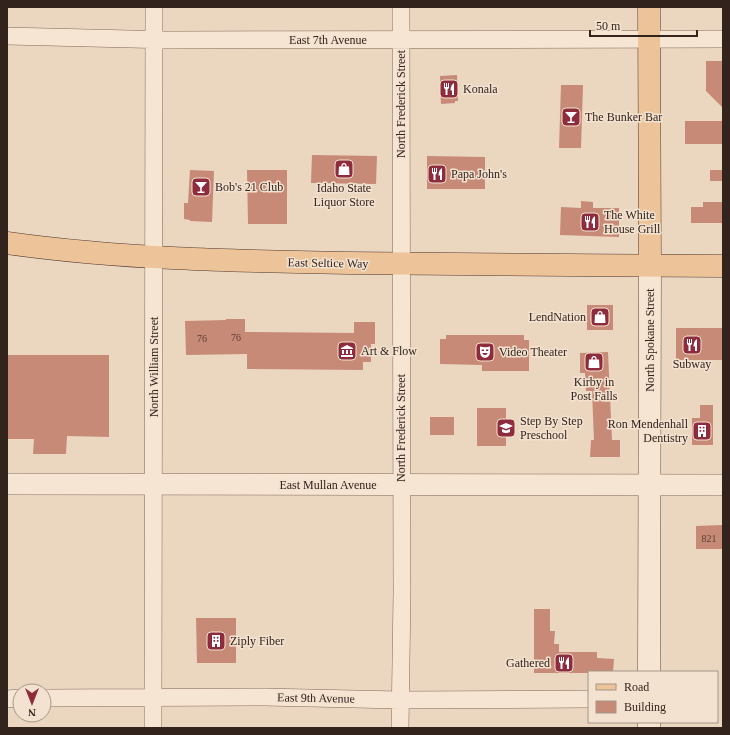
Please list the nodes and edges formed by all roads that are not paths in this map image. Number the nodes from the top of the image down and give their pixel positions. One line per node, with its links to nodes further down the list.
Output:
1 (154, 7): 5 (street, North William Street)
2 (401, 7): 8 (street, North Frederick Street)
3 (649, 7): 6 (main road, North Spokane Street)
4 (7, 36): 5 (street, East 7th Avenue)
5 (154, 39): 8 (street, East 7th Avenue); 10 (street, North William Street)
6 (648, 39): 7 (street, East 7th Avenue); 8 (street, East 7th Avenue); 12 (main road, North Spokane Street)
7 (723, 39)
8 (401, 40): 11 (street, North Frederick Street)
9 (7, 243): 10 (main road, East Seltice Way)
10 (154, 258): 11 (main road, East Seltice Way); 17 (street, North William Street)
11 (402, 264): 12 (main road, East Seltice Way); 18 (street, North Frederick Street)
12 (650, 266): 13 (main road, East Seltice Way); 15 (main road, North Spokane Street)
13 (723, 266)
14 (7, 484): 17 (street, East Mullan Avenue)
15 (649, 484): 16 (street, East Mullan Avenue); 18 (street, East Mullan Avenue); 19 (main road, North Spokane Street)
16 (723, 484)
17 (154, 485): 18 (street, East Mullan Avenue); 20 (street, North William Street)
18 (401, 485): 23 (street, North Frederick Street)
19 (649, 671)
20 (154, 697): 21 (street, East 9th Avenue); 23 (street, East 9th Avenue); 24 (street, North William Street)
21 (52, 698)
22 (588, 699): 23 (street, East 9th Avenue)
23 (400, 700): 25 (street, North Frederick Street)
24 (153, 728)
25 (400, 728)

